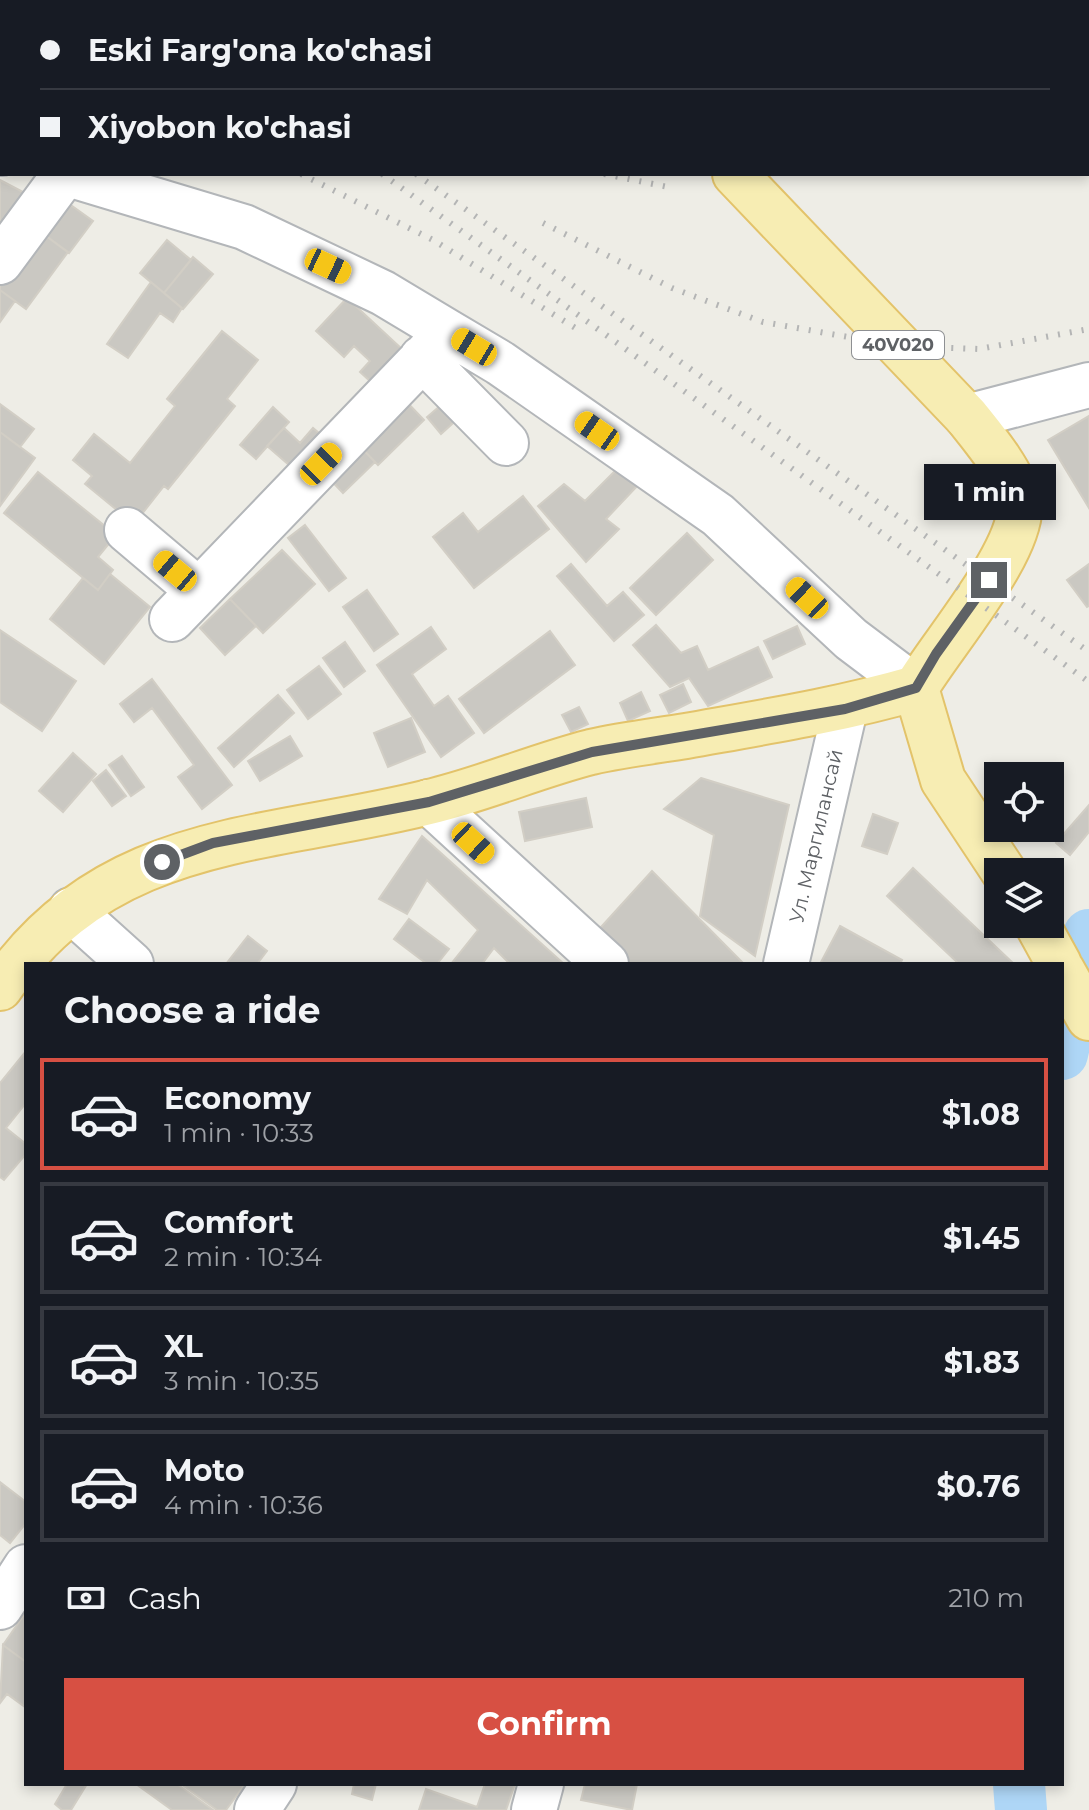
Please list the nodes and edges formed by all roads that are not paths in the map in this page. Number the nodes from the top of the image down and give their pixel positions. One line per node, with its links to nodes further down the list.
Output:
1 (64, 176): 4 (street)
2 (73, 176): 5 (street)
3 (737, 176): 7 (main road, 40V020)
4 (0, 262)
5 (435, 345): 8 (street); 9 (street); 10 (street)
6 (1089, 385): 7 (street)
7 (967, 417): 10 (main road, 40V020)
8 (506, 443)
9 (127, 530)
10 (916, 688): 11 (main road); 13 (main road)
11 (845, 709): 12 (main road); 17 (street, Ул. Маргилансай)
12 (429, 802): 14 (main road); 16 (street)
13 (995, 858)
14 (71, 910): 15 (street); 19 (main road)
15 (129, 962)
16 (604, 962)
17 (786, 962)
18 (1064, 979): 20 (main road)
19 (0, 988)
20 (1089, 1018)
21 (24, 1570): 22 (street)
22 (0, 1607)
23 (273, 1786): 25 (street)
24 (540, 1786): 26 (street)
25 (257, 1810)
26 (534, 1810)

